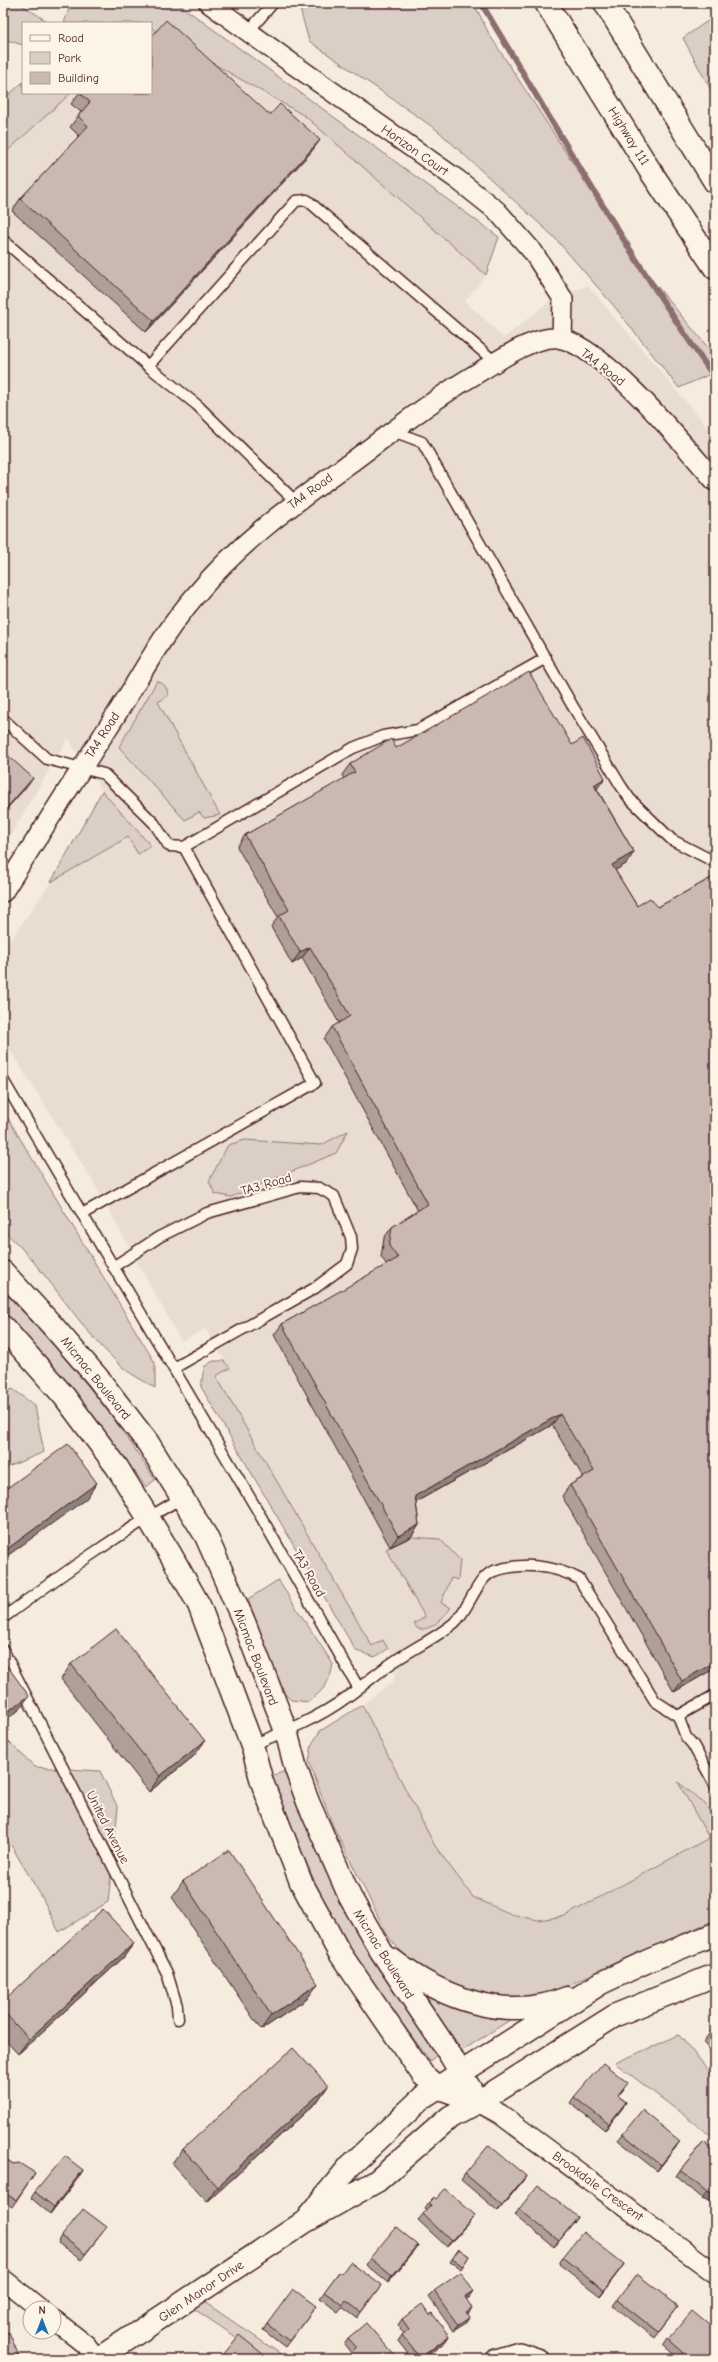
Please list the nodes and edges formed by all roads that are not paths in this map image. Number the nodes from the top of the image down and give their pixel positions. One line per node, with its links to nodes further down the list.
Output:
1 (209, 3): 5 (street, Horizon Court)
2 (273, 3): 5 (lane)
3 (546, 3): 8 (main road, Highway 111)
4 (605, 3): 6 (main road)
5 (248, 32): 9 (street, Horizon Court)
6 (715, 182)
7 (3, 240): 11 (lane)
8 (715, 268)
9 (562, 339): 10 (street, TA4 Road); 13 (street, TA4 Road)
10 (495, 362): 11 (lane); 12 (street, TA4 Road)
11 (148, 366): 14 (lane)
12 (393, 431): 14 (street, TA4 Road); 15 (lane)
13 (715, 481)
14 (295, 501): 17 (street, TA4 Road)
15 (546, 658): 18 (lane); 19 (lane)
16 (3, 719): 17 (lane)
17 (82, 767): 18 (lane); 20 (street, TA4 Road)
18 (184, 846): 22 (lane)
19 (715, 862)
20 (3, 892)
21 (3, 1080): 22 (lane, TA3 Road)
22 (82, 1214): 23 (lane, TA3 Road)
23 (113, 1267): 26 (lane, TA3 Road); 26 (lane, TA3 Road)
24 (3, 1272): 27 (main road, Micmac Boulevard)
25 (3, 1327): 28 (main road)
26 (174, 1368): 31 (lane, TA3 Road)
27 (182, 1498): 28 (lane); 34 (main road, Micmac Boulevard)
28 (149, 1516): 29 (lane); 35 (main road)
29 (3, 1618)
30 (3, 1650): 41 (lane, United Avenue)
31 (358, 1687): 33 (lane); 34 (lane)
32 (715, 1695): 33 (lane)
33 (678, 1716): 36 (lane)
34 (286, 1731): 35 (lane); 38 (main road, Micmac Boulevard)
35 (252, 1745): 43 (main road)
36 (715, 1785)
37 (715, 1934): 40 (main road)
38 (381, 1951): 40 (main road); 42 (main road, Micmac Boulevard)
39 (715, 1975): 44 (main road)
40 (601, 1983): 42 (main road)
41 (178, 2020)
42 (460, 2073): 43 (main road); 44 (main road, Micmac Boulevard)
43 (437, 2087): 44 (main road); 45 (main road, Glen Manor Drive)
44 (478, 2102): 45 (main road, Glen Manor Drive); 46 (street, Brookdale Crescent)
45 (303, 2223): 50 (main road, Glen Manor Drive)
46 (715, 2273)
47 (3, 2279): 48 (street)
48 (29, 2300)
49 (62, 2326): 50 (street)
50 (98, 2359)
51 (496, 2359): 52 (street)
52 (540, 2359)

